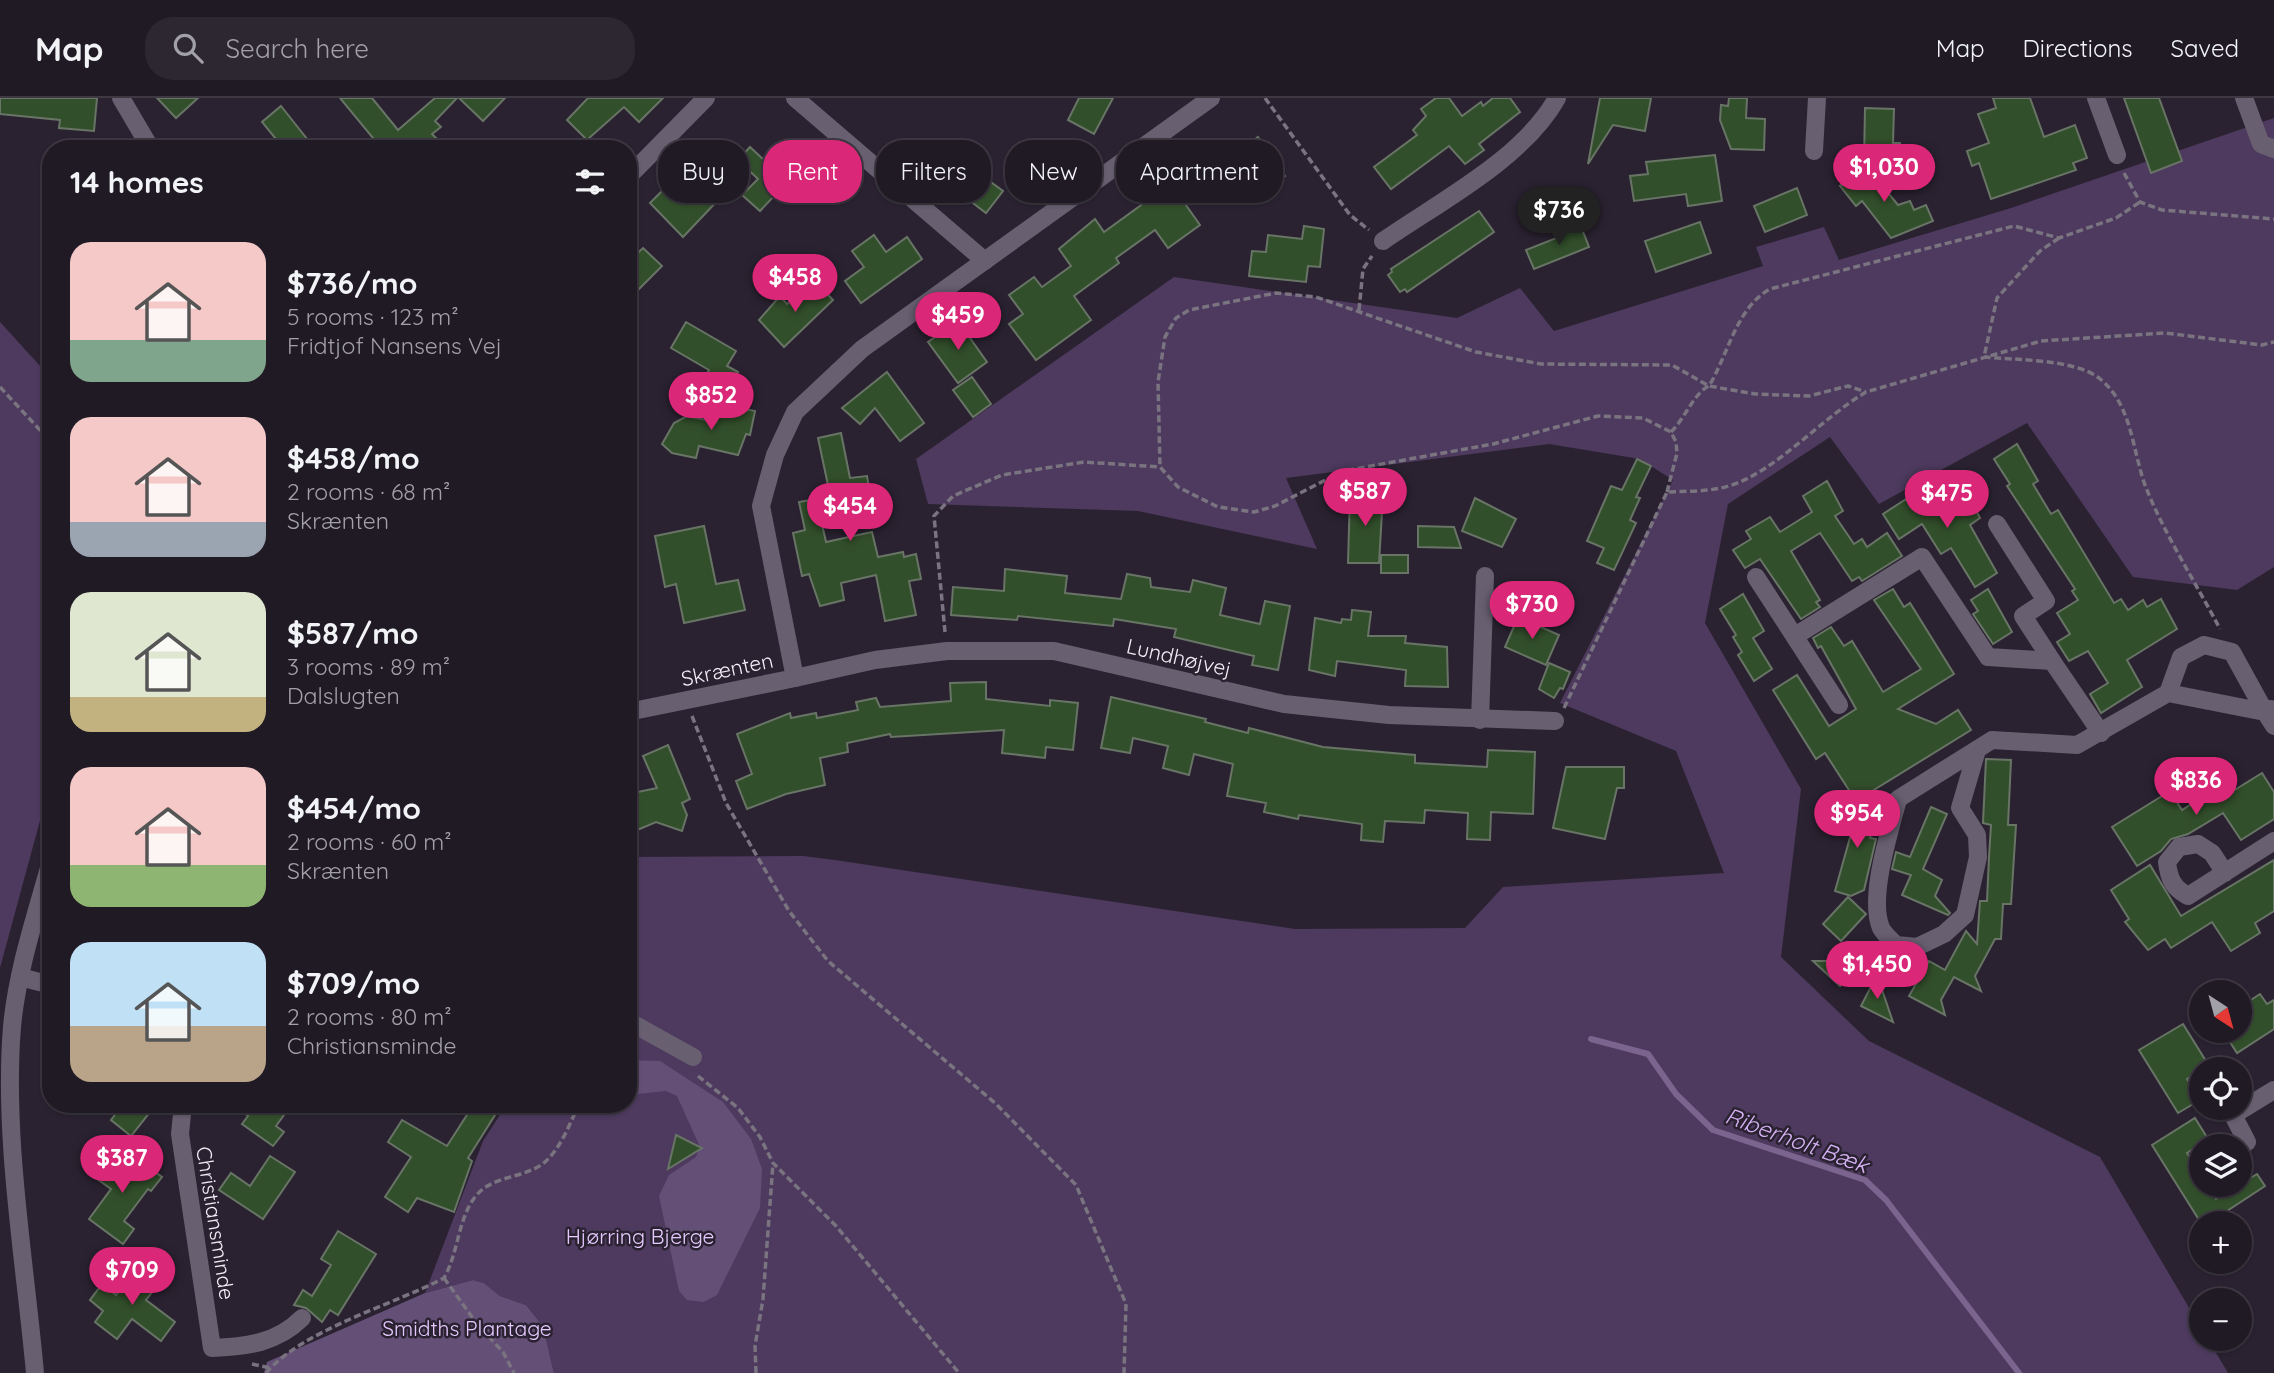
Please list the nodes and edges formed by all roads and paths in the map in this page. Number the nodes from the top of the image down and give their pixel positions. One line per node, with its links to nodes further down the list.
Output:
1 (121, 98): 10 (street)
2 (706, 98): 14 (street)
3 (796, 98): 19 (street)
4 (1211, 98): 19 (street, Skrænten)
5 (1265, 98): 18 (path)
6 (1557, 98): 18 (street)
7 (1817, 98): 12 (street)
8 (2095, 98): 13 (street)
9 (2247, 106): 11 (street)
10 (146, 140)
11 (2274, 149)
12 (1814, 152)
13 (2117, 155): 15 (path)
14 (637, 168)
15 (2140, 202): 16 (path); 17 (path)
16 (2274, 219)
17 (2059, 238): 22 (path); 23 (path)
18 (1383, 241): 20 (path)
19 (985, 261): 37 (street, Skrænten)
20 (1359, 310): 23 (path); 28 (path)
21 (2274, 342): 22 (path)
22 (1984, 357): 25 (path); 35 (path)
23 (1709, 386): 25 (path); 27 (path)
24 (0, 387): 26 (path)
25 (1866, 392): 29 (path)
26 (42, 432)
27 (1671, 432): 28 (path); 29 (path)
28 (1160, 467): 34 (path)
29 (1667, 492): 44 (path)
30 (1997, 524): 36 (street)
31 (1485, 576): 43 (street)
32 (1756, 577): 33 (street)
33 (1795, 636): 36 (street); 40 (street)
34 (947, 651): 37 (street, Lundhøjvej); 43 (street, Lundhøjvej)
35 (2232, 652): 38 (street); 42 (street)
36 (2052, 661): 45 (street)
37 (795, 678): 39 (street, Skrænten)
38 (2168, 693): 42 (street); 45 (street)
39 (689, 700): 41 (street, Skrænten); 66 (path)
40 (1839, 705)
41 (637, 710)
42 (2271, 715)
43 (1479, 720): 44 (street, Lundhøjvej)
44 (1555, 721)
45 (2101, 733): 46 (street)
46 (1977, 750): 46 (street)
47 (2274, 841): 48 (street)
48 (2225, 873)
49 (42, 895): 50 (street)
50 (20, 977): 51 (street); 61 (street)
51 (42, 983)
52 (637, 1026): 53 (street)
53 (693, 1057): 58 (path)
54 (2274, 1090): 57 (street)
55 (182, 1113): 60 (street, Christiansminde)
56 (574, 1113): 59 (path)
57 (2242, 1134)
58 (772, 1163): 64 (path); 65 (path)
59 (444, 1278): 62 (path); 63 (path)
60 (302, 1318)
61 (35, 1373)
62 (266, 1373)
63 (514, 1373)
64 (756, 1373)
65 (959, 1373)
66 (1124, 1373)

